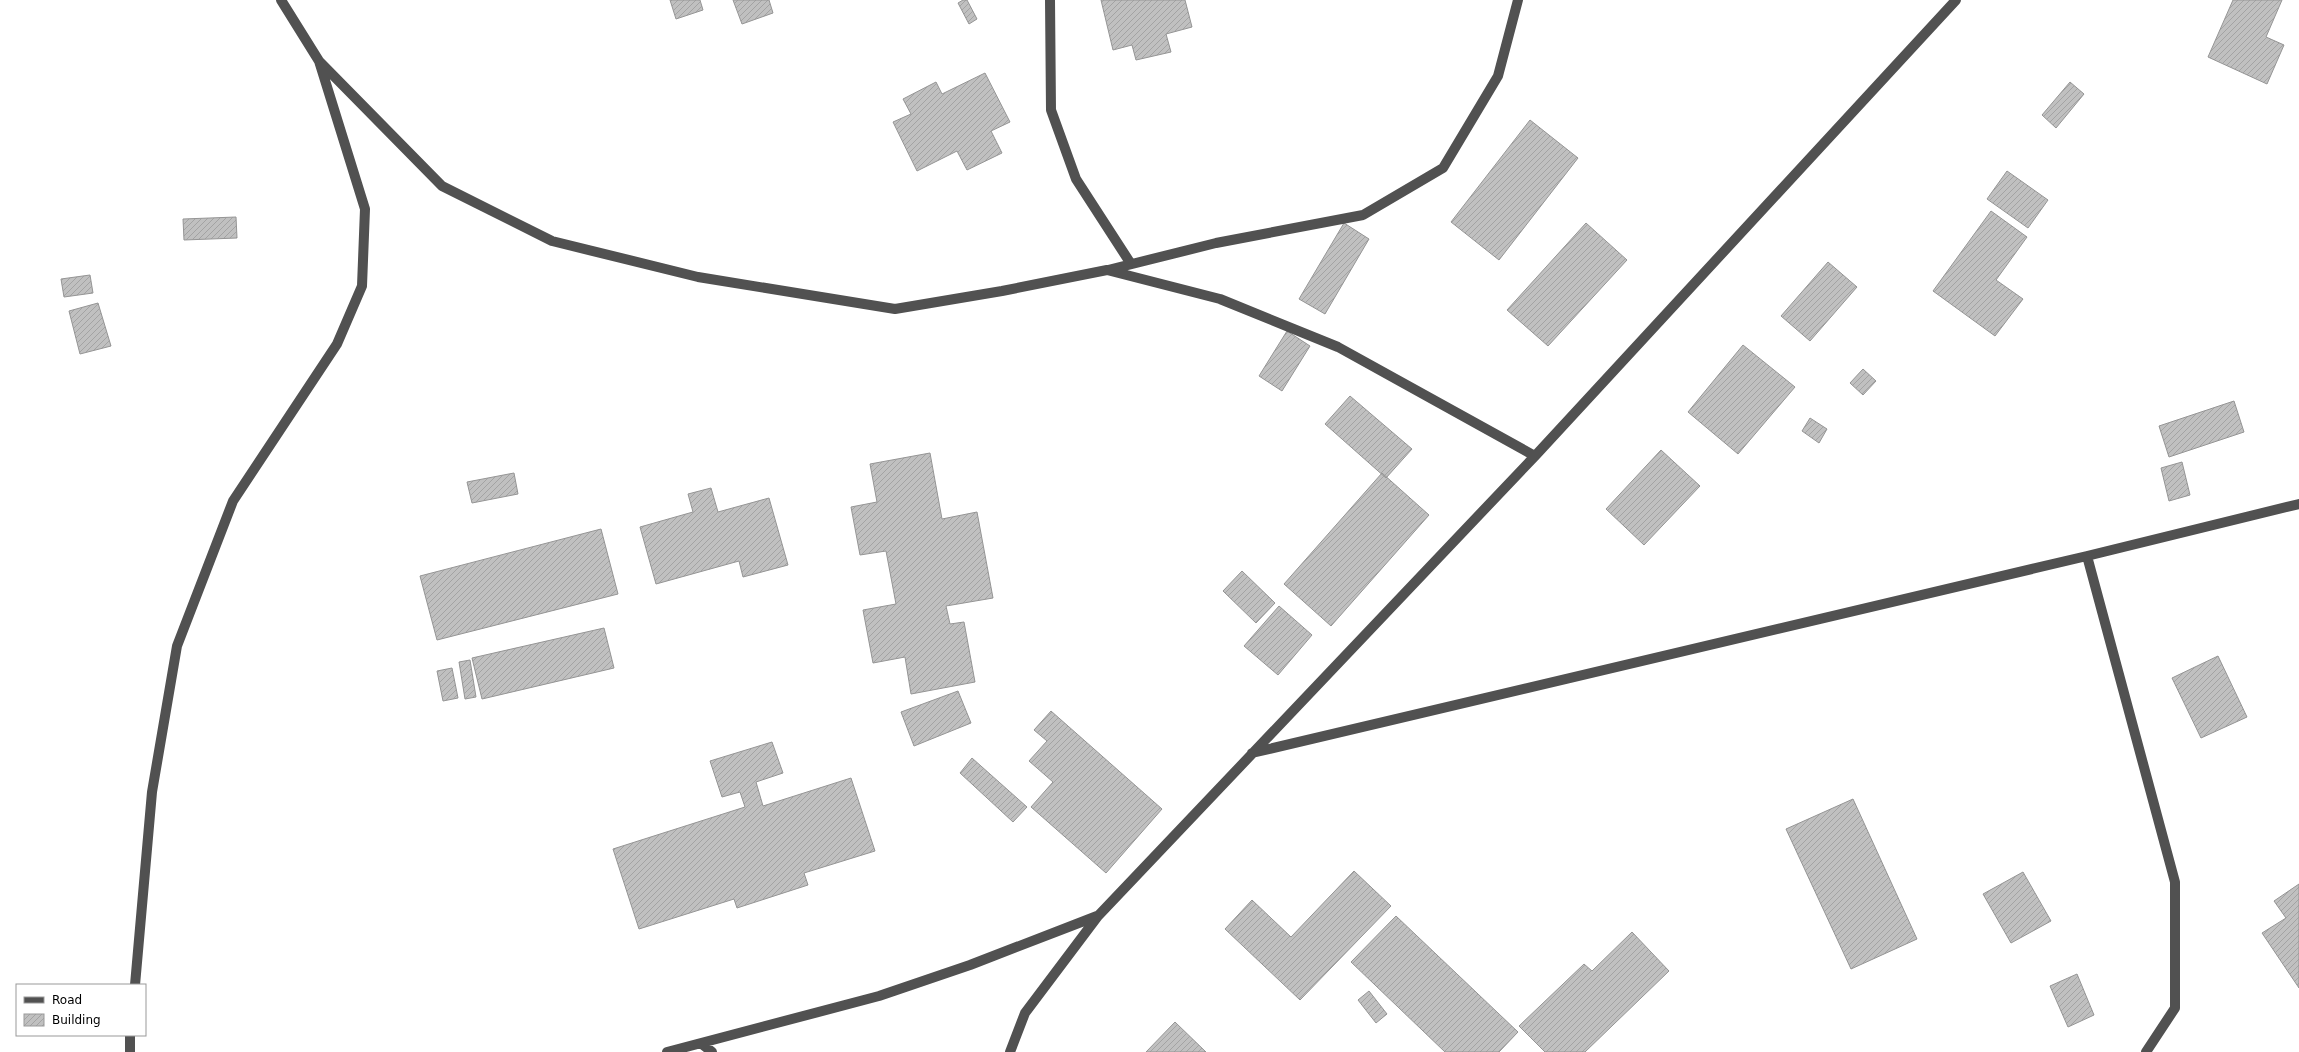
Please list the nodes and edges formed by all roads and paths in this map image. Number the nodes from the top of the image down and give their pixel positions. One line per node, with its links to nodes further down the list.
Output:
1 (281, 0): 5 (street)
2 (1050, 0): 6 (street)
3 (1518, 0): 6 (street)
4 (1956, 0): 8 (street)
5 (319, 61): 7 (street); 13 (street)
6 (1131, 264): 7 (street)
7 (1107, 270): 8 (street)
8 (1535, 456): 11 (street)
9 (2299, 504): 10 (street)
10 (2087, 556): 11 (street); 20 (street)
11 (1252, 753): 12 (street)
12 (1098, 916): 15 (street); 19 (street)
13 (135, 984)
14 (130, 1036): 16 (street)
15 (702, 1044): 17 (street); 18 (street)
16 (130, 1052)
17 (671, 1052)
18 (712, 1052)
19 (1010, 1052)
20 (2146, 1052)

